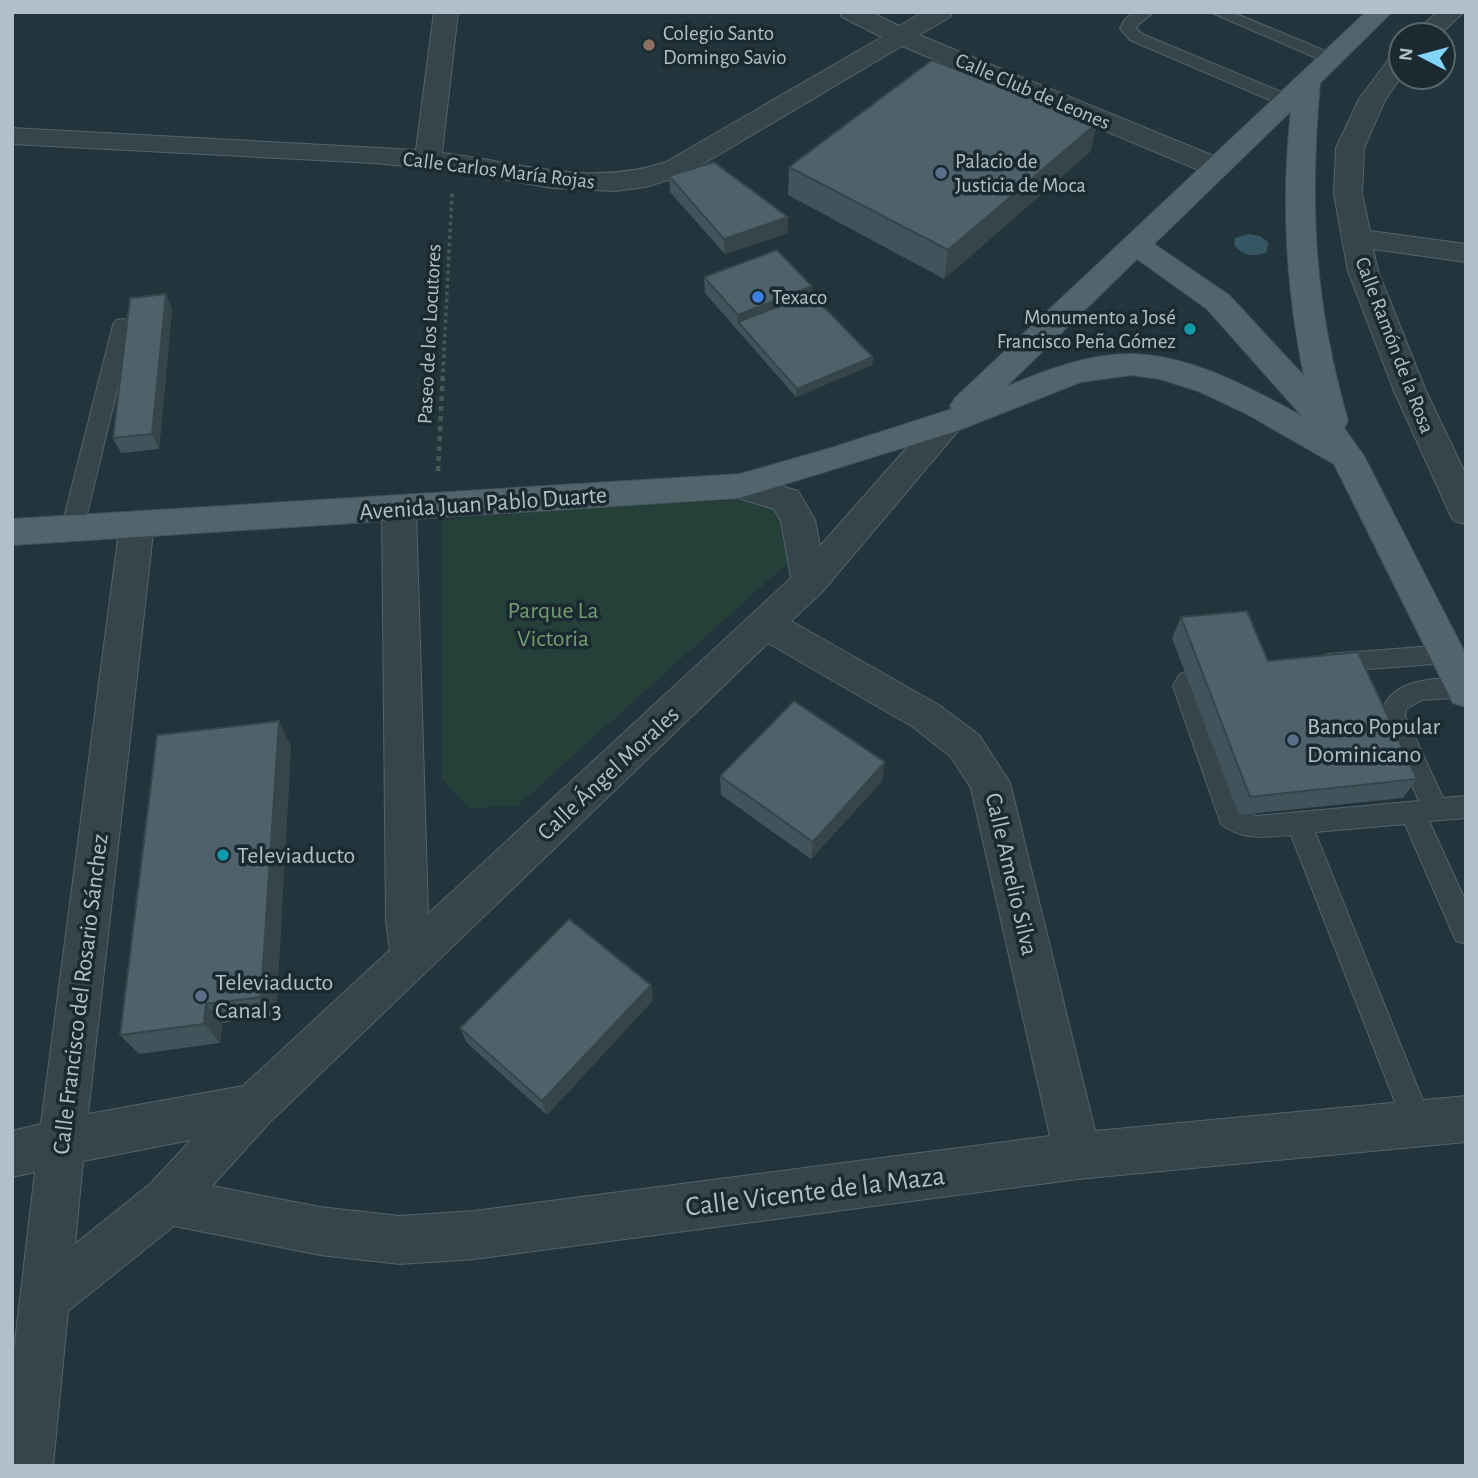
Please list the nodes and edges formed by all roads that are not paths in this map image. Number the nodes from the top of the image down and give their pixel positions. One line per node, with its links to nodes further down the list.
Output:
1 (446, 12): 12 (street)
2 (851, 12): 7 (street, Calle Club de Leones)
3 (941, 12): 7 (street, Calle Carlos María Rojas)
4 (1146, 12): 10 (lane)
5 (1218, 12): 8 (lane)
6 (1380, 12): 8 (main road)
7 (901, 36): 12 (street, Calle Carlos María Rojas); 13 (street, Calle Club de Leones)
8 (1319, 68): 10 (main road); 19 (main road)
9 (1387, 79): 14 (street, Calle Ramón de la Rosa)
10 (1285, 100): 13 (main road)
11 (12, 136): 12 (street, Calle Carlos María Rojas)
12 (441, 161)
13 (1216, 167): 15 (main road)
14 (1355, 238): 16 (street); 22 (street, Calle Ramón de la Rosa)
15 (1135, 244): 18 (main road); 19 (main road)
16 (1466, 253)
17 (123, 325): 24 (lane)
18 (946, 424): 19 (main road, Avenida Juan Pablo Duarte); 20 (main road, Avenida Juan Pablo Duarte); 26 (street, Calle Ángel Morales)
19 (1343, 449): 28 (main road)
20 (740, 486): 21 (main road, Avenida Juan Pablo Duarte); 26 (street)
21 (399, 509): 23 (main road, Avenida Juan Pablo Duarte); 36 (street)
22 (1466, 512)
23 (137, 524): 24 (main road, Avenida Juan Pablo Duarte); 40 (street, Calle Francisco del Rosario Sánchez)
24 (72, 530): 25 (main road, Avenida Juan Pablo Duarte)
25 (12, 532)
26 (809, 582): 27 (street, Calle Ángel Morales)
27 (765, 624): 36 (street, Calle Ángel Morales); 42 (street, Calle Amelio Silva)
28 (1447, 654): 29 (lane); 31 (main road)
29 (1308, 665)
30 (1188, 681): 34 (lane)
31 (1465, 690): 33 (lane)
32 (1466, 807): 33 (lane)
33 (1424, 810): 34 (lane); 35 (lane)
34 (1298, 821): 39 (lane)
35 (1466, 932)
36 (412, 959): 37 (street, Calle Ángel Morales)
37 (254, 1106): 40 (street); 43 (street, Calle Ángel Morales)
38 (1466, 1119): 39 (street, Calle Vicente de la Maza)
39 (1417, 1123): 42 (street, Calle Vicente de la Maza)
40 (62, 1142): 41 (street); 44 (street, Calle Francisco del Rosario Sánchez)
41 (12, 1154)
42 (1078, 1156): 43 (street, Calle Vicente de la Maza)
43 (167, 1201): 44 (street, Calle Ángel Morales)
44 (44, 1299): 45 (street, Calle Francisco del Rosario Sánchez)
45 (27, 1466)

